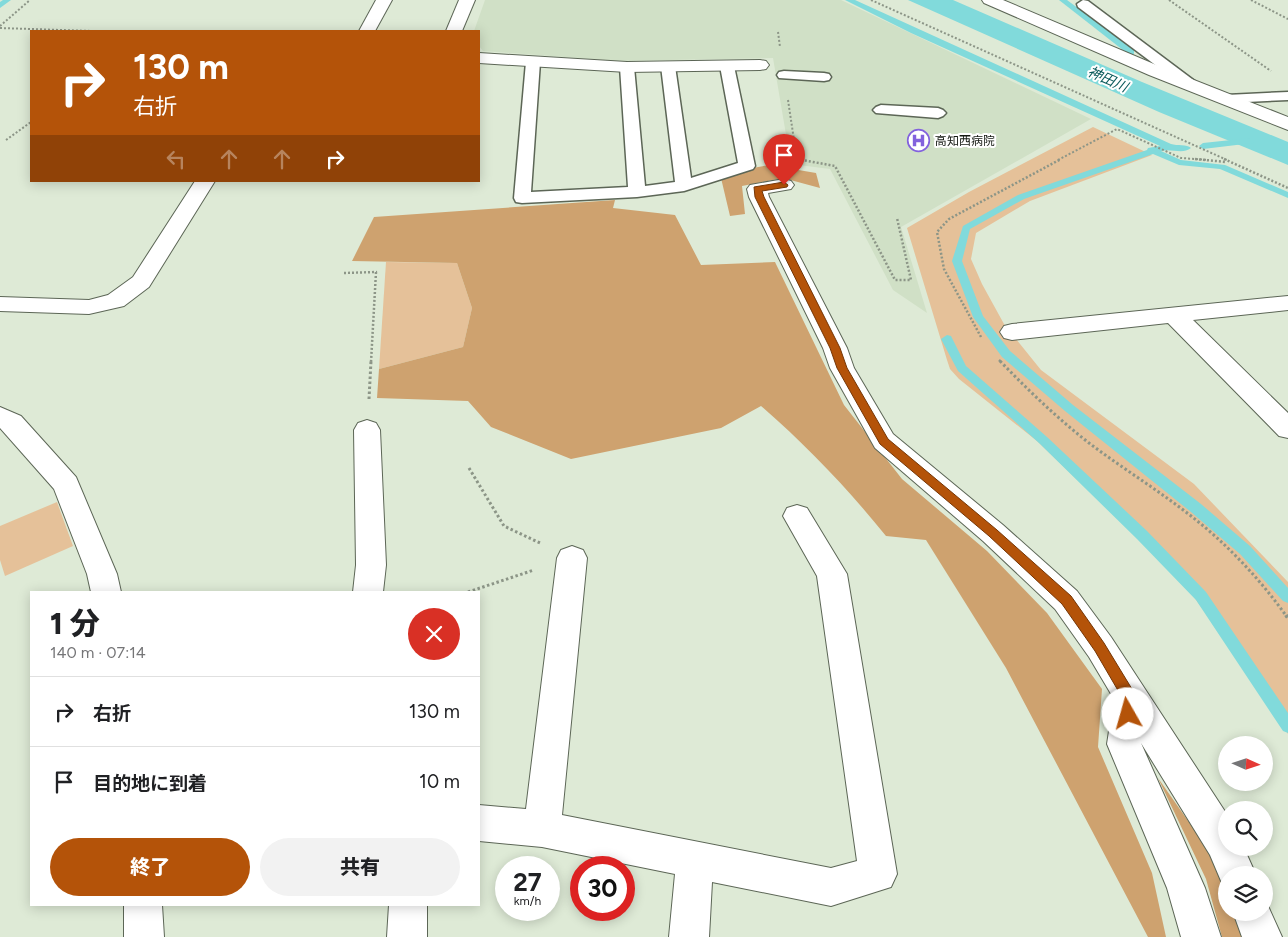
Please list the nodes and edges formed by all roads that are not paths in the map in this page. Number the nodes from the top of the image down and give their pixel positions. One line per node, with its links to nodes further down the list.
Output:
1 (384, 0): 5 (street)
2 (467, 0): 6 (street)
3 (990, 0): 15 (street)
4 (1083, 4): 15 (lane)
5 (368, 30)
6 (454, 30)
7 (480, 58): 8 (street)
8 (533, 62): 12 (street); 24 (lane)
9 (760, 65): 11 (street)
10 (668, 66): 11 (street); 12 (street); 23 (lane)
11 (727, 66): 23 (lane)
12 (627, 67): 24 (lane)
13 (784, 75): 14 (lane)
14 (824, 77)
15 (1191, 85): 17 (street)
16 (1288, 96): 17 (lane)
17 (1226, 99): 20 (street)
18 (881, 110): 19 (lane)
19 (938, 113)
20 (1288, 124)
21 (204, 182): 26 (street)
22 (784, 185): 36 (street)
23 (684, 186): 24 (lane)
24 (637, 192)
25 (1288, 303): 27 (street)
26 (0, 304)
27 (1174, 315): 28 (street); 30 (street)
28 (1012, 332)
29 (0, 416): 34 (street)
30 (1288, 429)
31 (367, 430): 35 (street)
32 (797, 516): 39 (street)
33 (572, 558): 38 (street)
34 (106, 591)
35 (368, 591)
36 (1130, 698): 40 (street); 47 (street)
37 (480, 823): 38 (street)
38 (542, 829): 39 (street)
39 (695, 859): 46 (street)
40 (1233, 866)
41 (143, 906): 44 (street)
42 (408, 906): 45 (street)
43 (1256, 921): 48 (street)
44 (144, 937)
45 (408, 937)
46 (689, 937)
47 (1201, 937)
48 (1262, 937)

